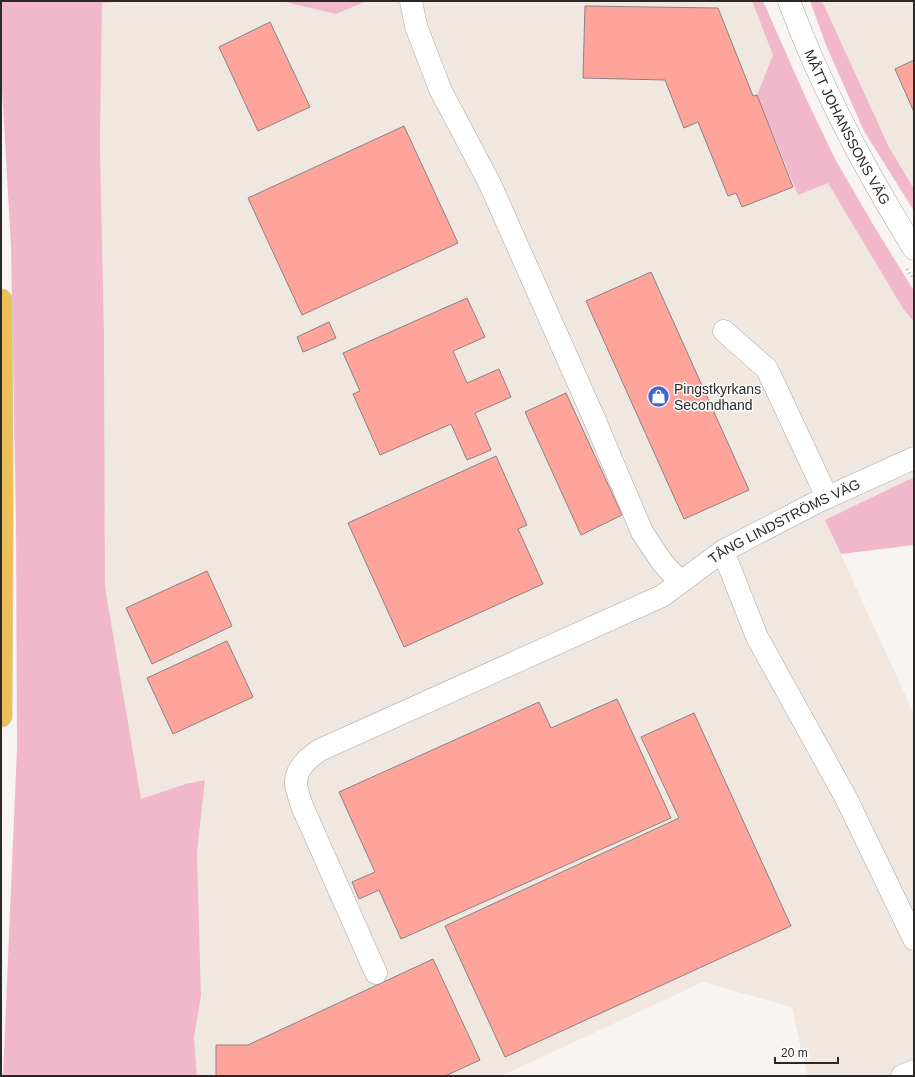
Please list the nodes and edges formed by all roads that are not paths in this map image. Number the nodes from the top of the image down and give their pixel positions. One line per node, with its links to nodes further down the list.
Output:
1 (411, 1): 9 (street)
2 (788, 1): 3 (street, MÅTT JOHANSSONS VÄG)
3 (914, 249)
4 (1, 300): 10 (highway)
5 (724, 331): 7 (street)
6 (914, 458): 7 (street, TÅNG LINDSTRÖMS VÄG)
7 (827, 497): 8 (street, TÅNG LINDSTRÖMS VÄG)
8 (723, 551): 9 (street, TÅNG LINDSTRÖMS VÄG); 11 (street)
9 (680, 582): 12 (street, TÅNG LINDSTRÖMS VÄG)
10 (1, 716)
11 (914, 939)
12 (376, 973)
13 (914, 1071): 14 (street)
14 (902, 1076)

